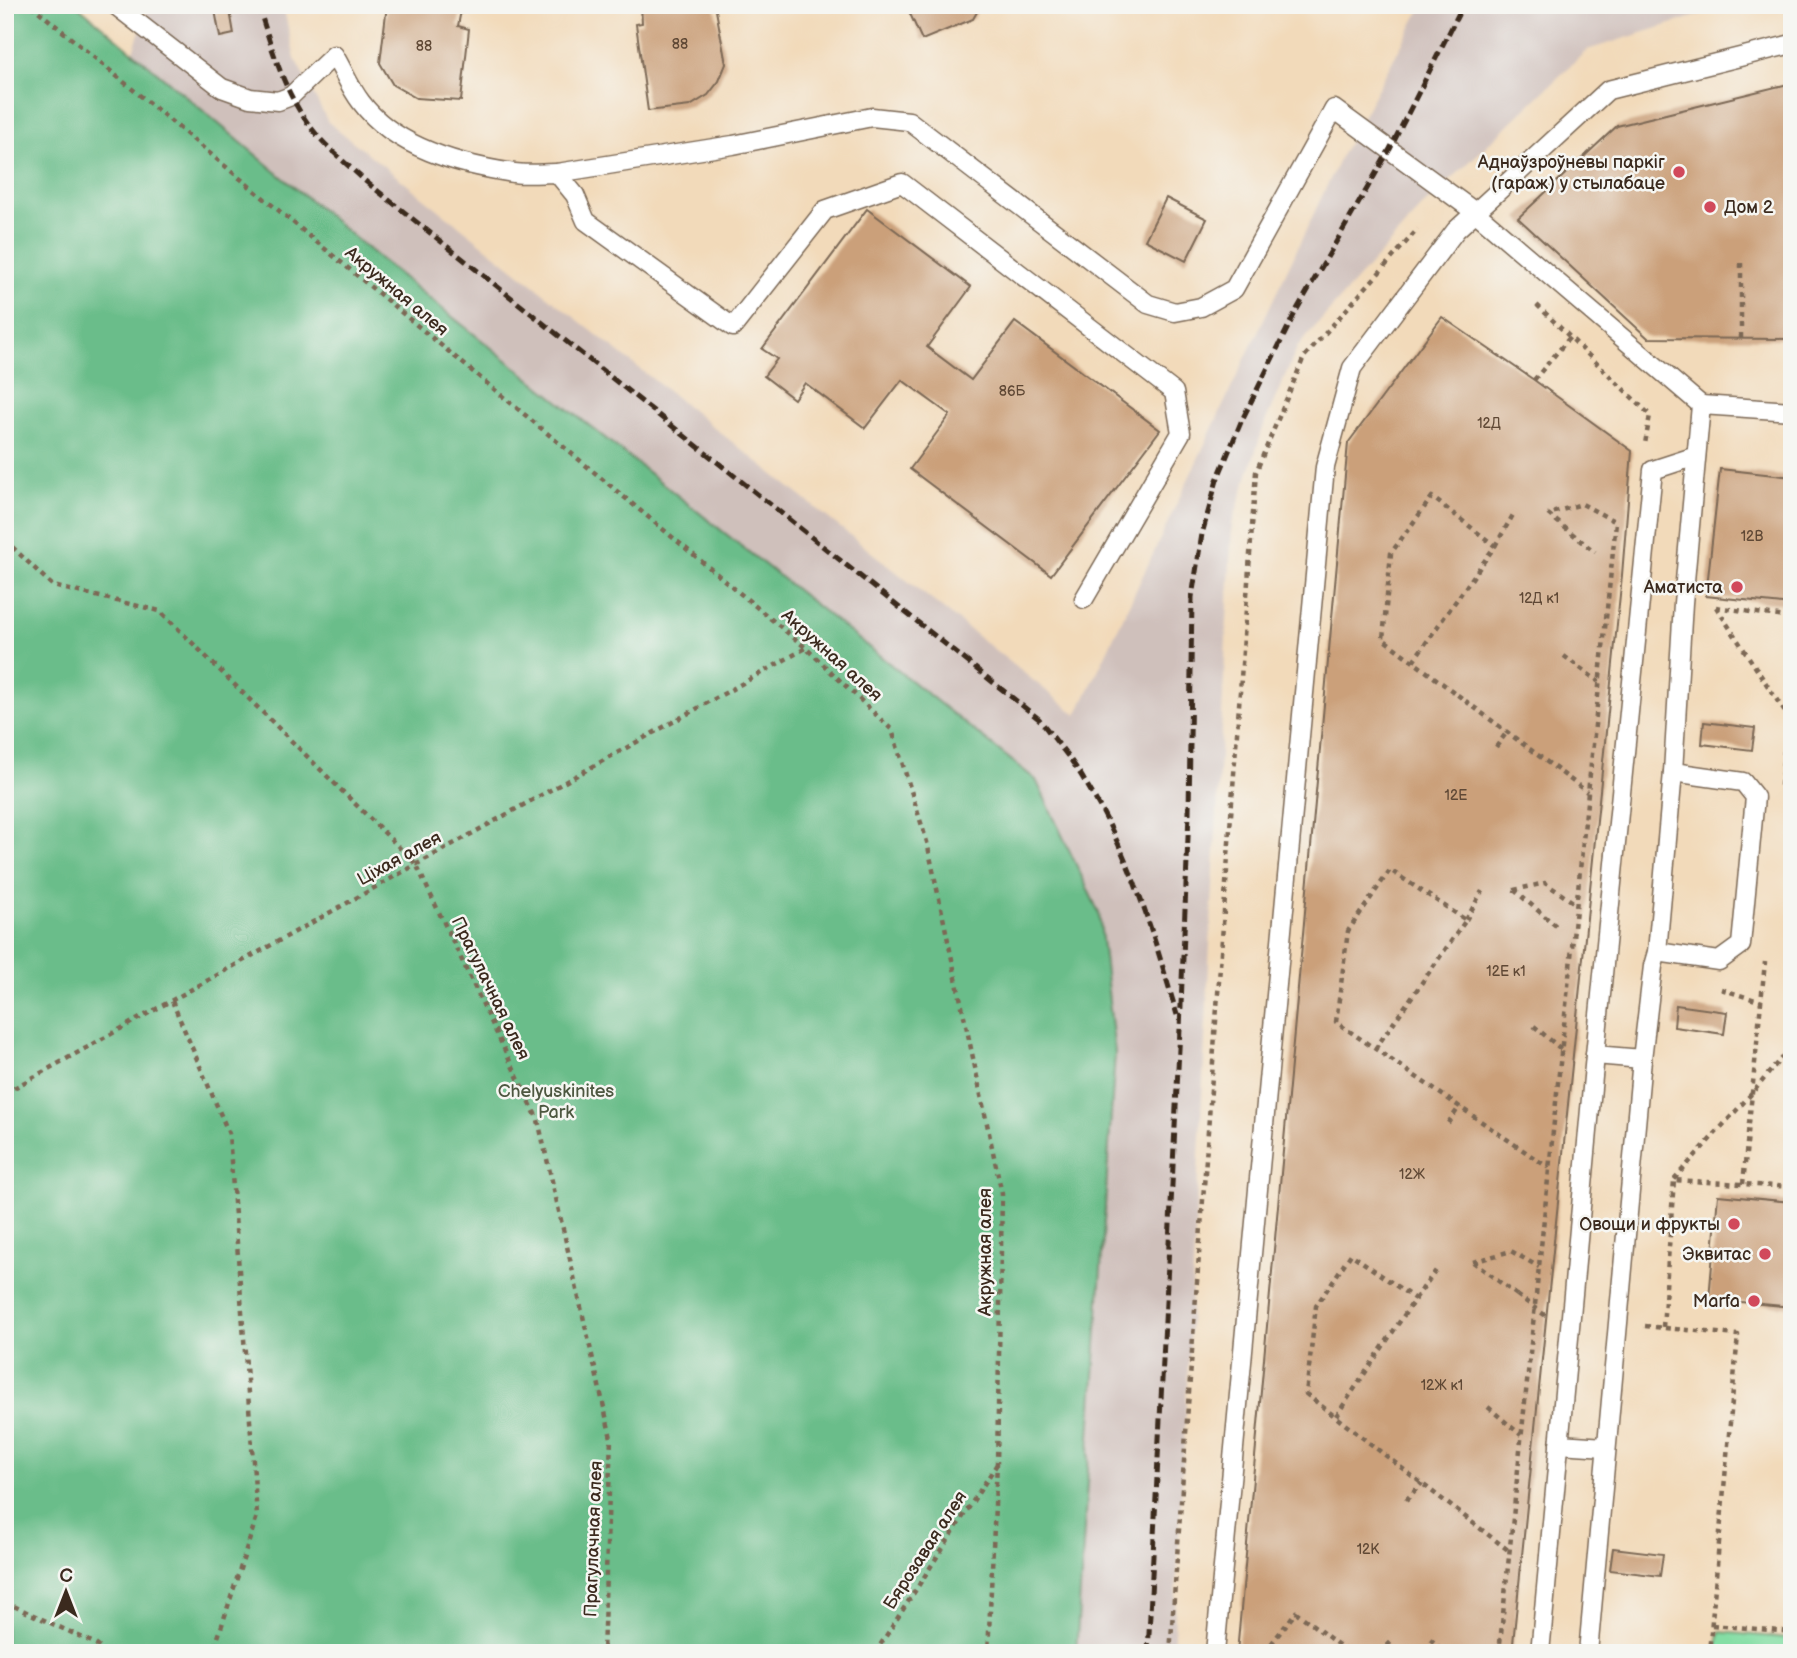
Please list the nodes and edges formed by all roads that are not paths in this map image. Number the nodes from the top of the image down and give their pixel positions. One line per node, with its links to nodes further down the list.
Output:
1 (115, 5): 3 (lane)
2 (1792, 44): 4 (lane)
3 (557, 173): 4 (lane); 8 (lane)
4 (1475, 212): 5 (lane); 15 (lane)
5 (1701, 405): 6 (lane); 7 (lane)
6 (1792, 411)
7 (1696, 456): 9 (lane); 11 (lane)
8 (1084, 599)
9 (1673, 772): 10 (lane); 10 (lane)
10 (1657, 952): 12 (lane)
11 (1595, 1055): 12 (lane); 13 (lane)
12 (1642, 1059): 14 (lane)
13 (1559, 1444): 14 (lane); 16 (lane)
14 (1606, 1447): 17 (lane)
15 (1215, 1653)
16 (1540, 1653)
17 (1588, 1653)

